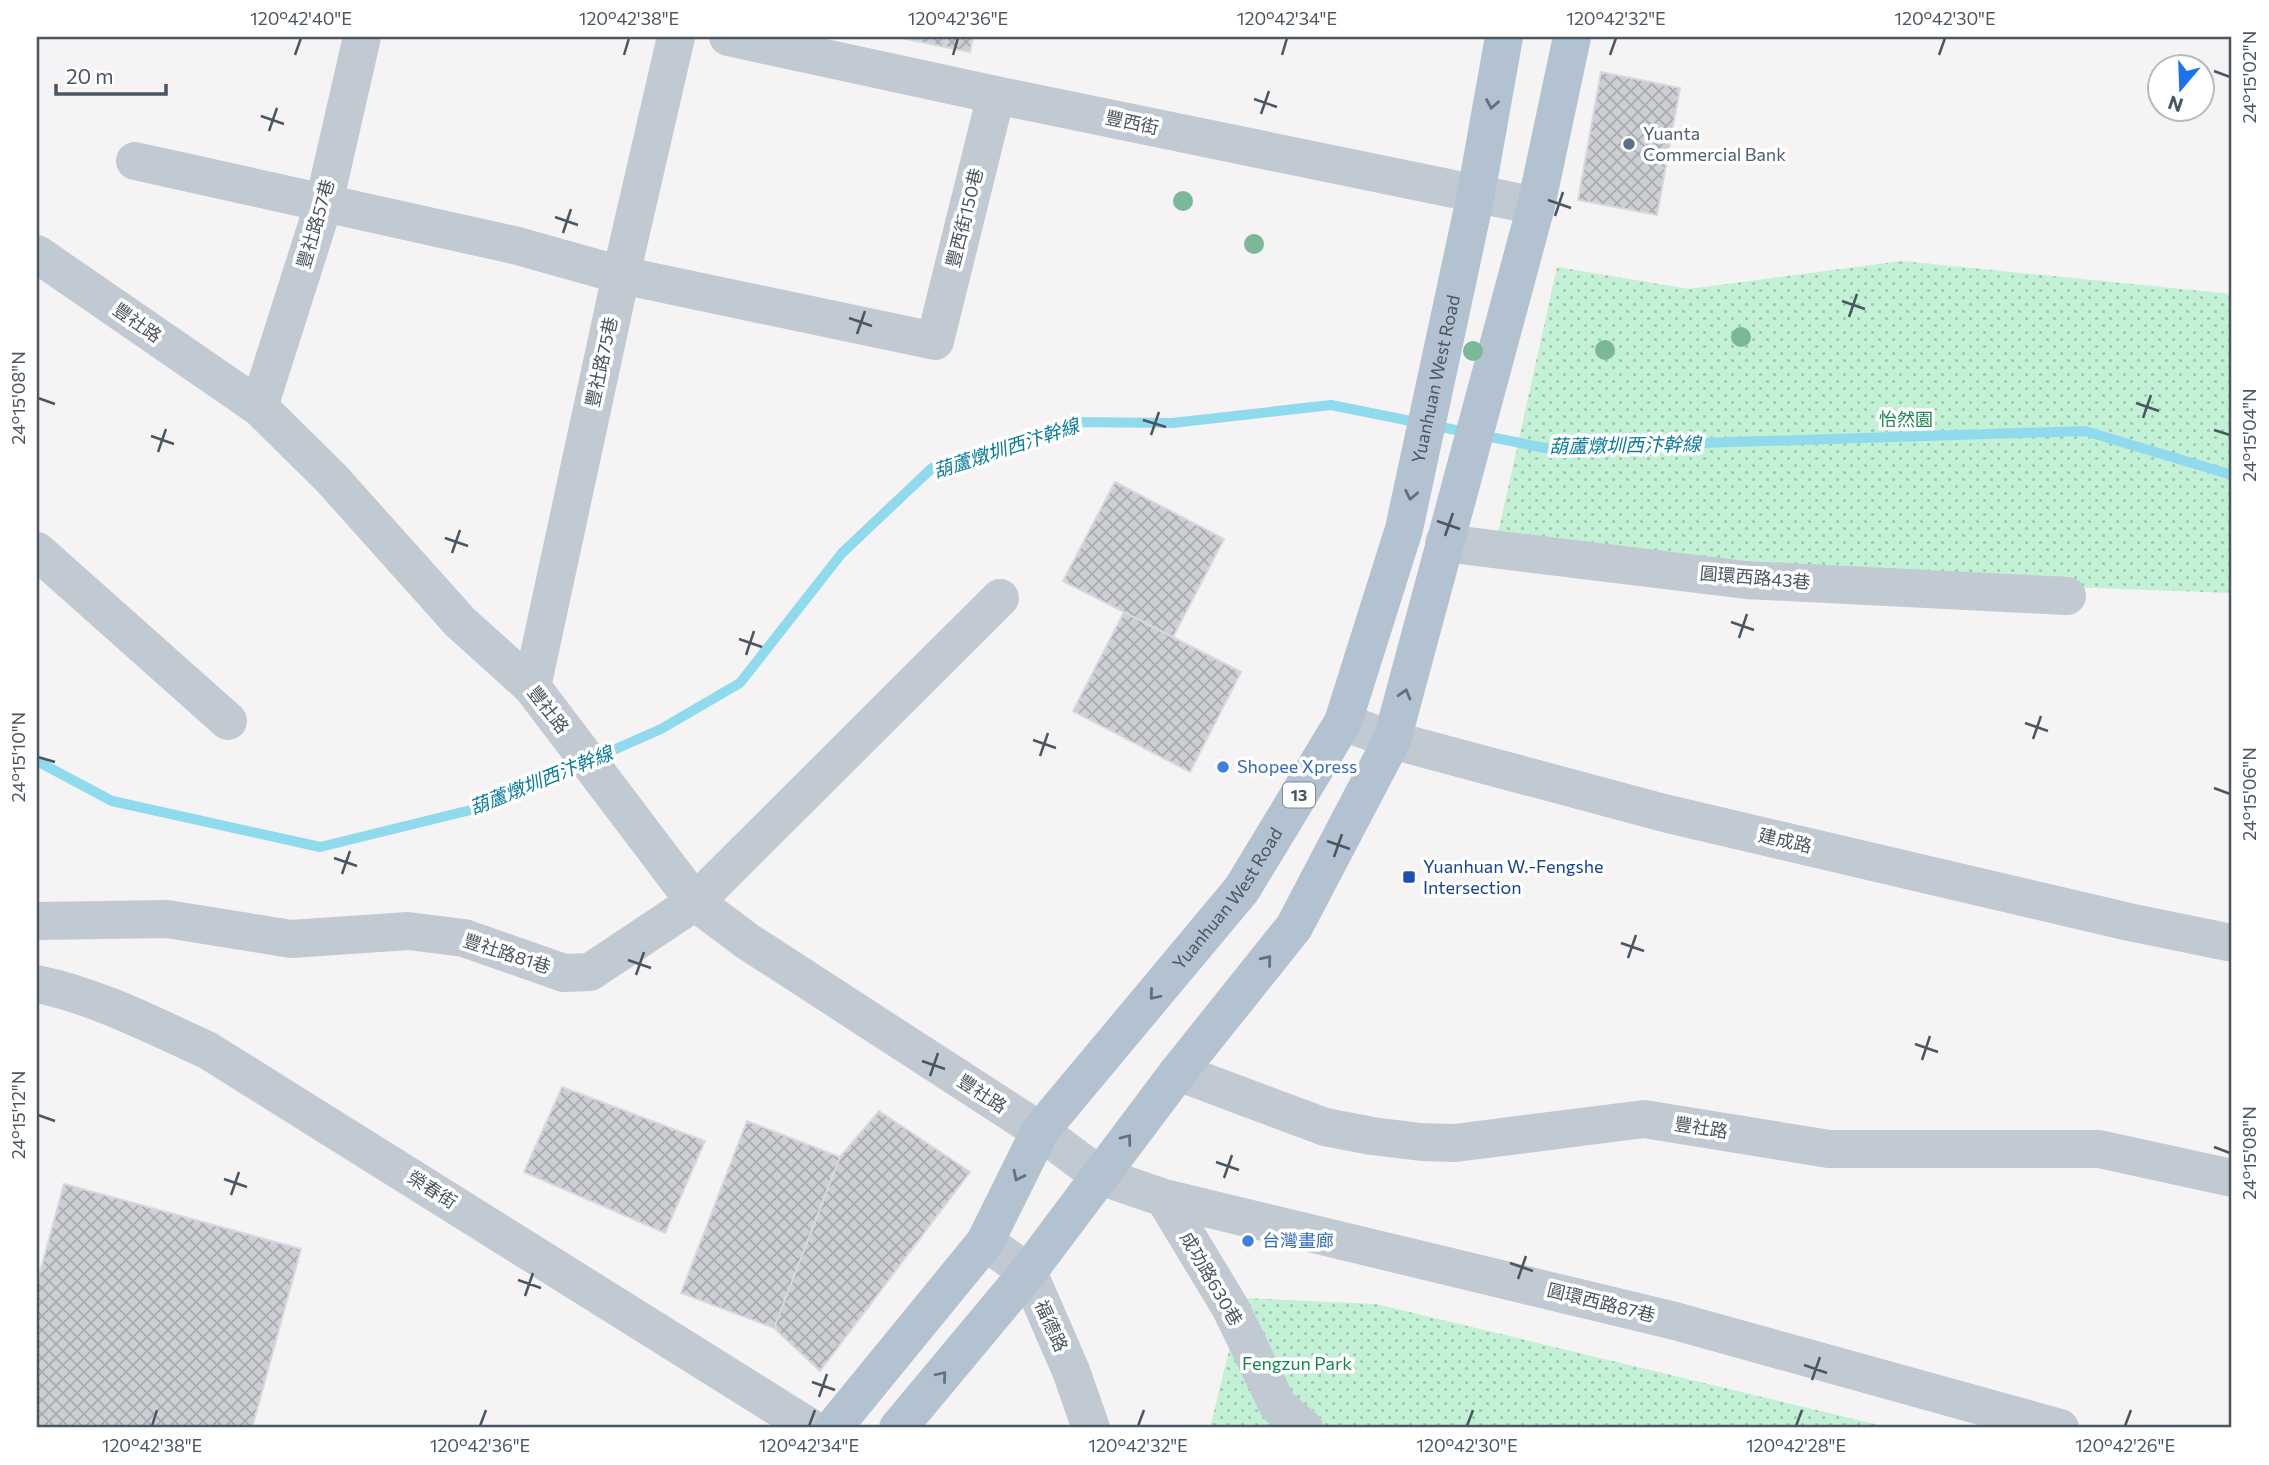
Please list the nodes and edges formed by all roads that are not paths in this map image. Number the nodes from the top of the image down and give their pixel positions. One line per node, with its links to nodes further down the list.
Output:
1 (362, 37): 9 (street, 豐社路57巷)
2 (676, 37): 12 (street, 豐社路75巷)
3 (728, 37): 6 (street, 豐西街)
4 (1504, 37): 8 (main road, Yuanhuan West Road / 13, one-way to 8)
5 (1572, 37): 10 (main road)
6 (996, 95): 8 (street, 豐西街); 12 (street, 豐西街150巷)
7 (135, 161): 9 (street)
8 (1476, 194): 10 (street, 豐西街); 20 (main road, Yuanhuan West Road / 13, one-way to 20)
9 (324, 203): 12 (street); 13 (street, 豐社路57巷)
10 (1536, 206): 14 (main road)
11 (37, 254): 13 (street, 豐社路)
12 (621, 275): 18 (street, 豐社路75巷)
13 (260, 407): 18 (street, 豐社路)
14 (1444, 543): 16 (street, 圓環西路43巷); 21 (main road, one-way to 14)
15 (37, 551): 19 (street)
16 (2067, 596)
17 (1000, 598): 22 (street, 豐社路81巷)
18 (533, 687): 22 (street, 豐社路)
19 (228, 721)
20 (1343, 722): 21 (street, 建成路); 27 (main road, Yuanhuan West Road / 13, one-way to 27)
21 (1392, 740): 24 (street, 建成路); 26 (main road, one-way to 21)
22 (695, 902): 23 (street, 豐社路81巷); 27 (street, 豐社路)
23 (37, 921)
24 (2232, 943)
25 (37, 984): 33 (street, 榮春街)
26 (1178, 1072): 28 (main road, one-way to 26); 29 (street, 豐社路)
27 (1040, 1131): 28 (street, 豐社路); 31 (main road, Yuanhuan West Road / 13, one-way to 31)
28 (1100, 1176): 30 (street, 圓環西路87巷); 32 (main road)
29 (2232, 1178)
30 (1164, 1198): 37 (street, 成功路630巷); 38 (street, 圓環西路87巷)
31 (985, 1242): 32 (street); 34 (main road, Yuanhuan West Road / 13)
32 (1028, 1272): 35 (main road, one-way to 32); 36 (street, 福德路)
33 (811, 1428)
34 (833, 1428)
35 (898, 1428)
36 (1091, 1428)
37 (1304, 1428)
38 (2060, 1428)

